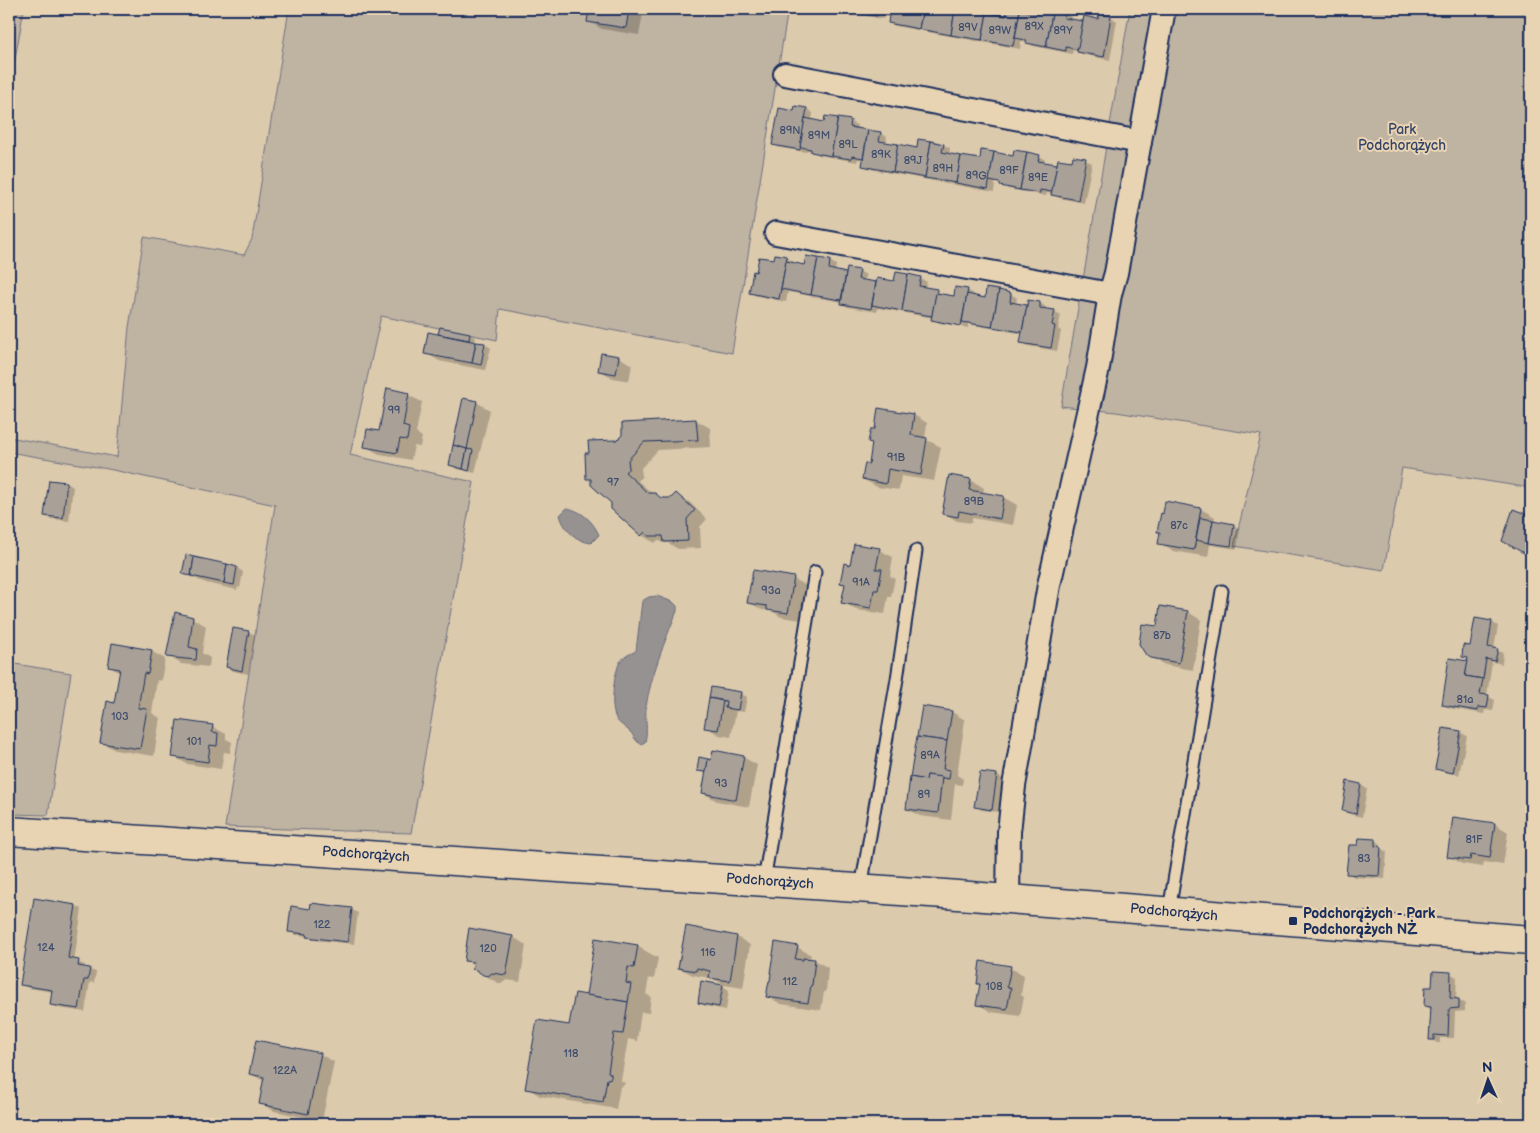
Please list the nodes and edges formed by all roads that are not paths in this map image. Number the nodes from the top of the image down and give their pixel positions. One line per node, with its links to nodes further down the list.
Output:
1 (1164, 9): 3 (street)
2 (784, 74): 3 (street)
3 (1140, 142): 5 (street)
4 (776, 233): 5 (street)
5 (1110, 294): 12 (street)
6 (916, 551): 11 (lane)
7 (815, 572): 10 (lane)
8 (1222, 591): 13 (lane)
9 (9, 831): 10 (street, Podchorążych)
10 (764, 881): 11 (street, Podchorążych)
11 (861, 888): 12 (street, Podchorążych)
12 (1008, 899): 13 (street, Podchorążych)
13 (1169, 911): 14 (street, Podchorążych)
14 (1531, 940)

